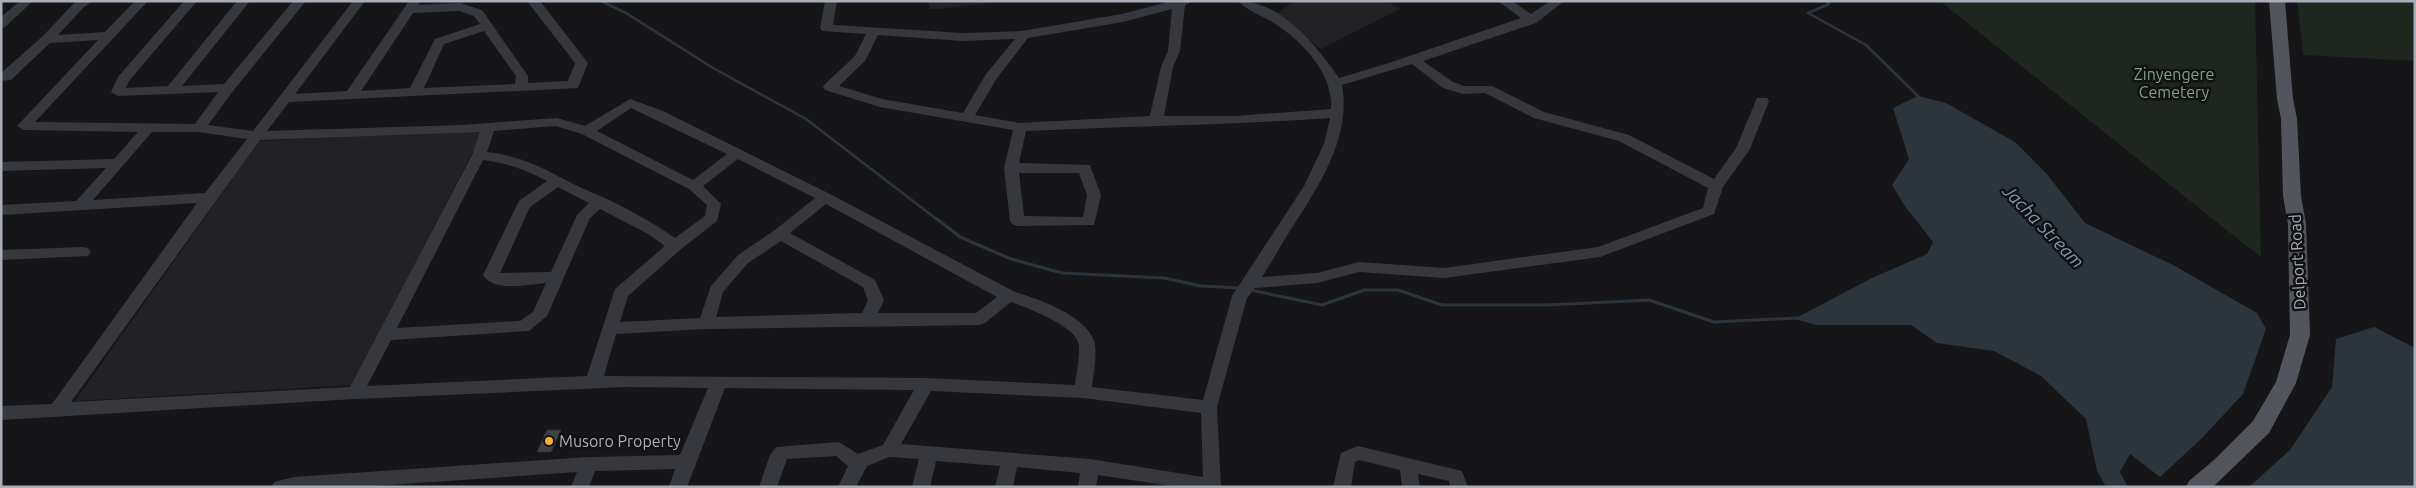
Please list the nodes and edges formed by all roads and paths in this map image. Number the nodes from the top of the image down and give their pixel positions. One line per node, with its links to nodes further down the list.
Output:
1 (27, 1): 17 (street)
2 (87, 1): 22 (street)
3 (142, 1): 21 (street)
4 (191, 1): 28 (street)
5 (244, 1): 28 (street)
6 (300, 1): 27 (street)
7 (359, 1): 31 (street)
8 (533, 1): 26 (street)
9 (831, 1): 19 (street)
10 (1244, 1): 25 (street)
11 (1504, 1): 16 (street)
12 (1558, 1): 16 (street)
13 (2276, 1): 94 (main road, Delport Road)
14 (1183, 2): 20 (street); 35 (street)
15 (412, 5): 18 (street); 30 (street)
16 (1532, 20): 23 (street)
17 (1, 24)
18 (486, 26): 26 (street); 29 (street)
19 (874, 30): 20 (street); 34 (street)
20 (1022, 35): 34 (street)
21 (108, 36): 22 (street); 36 (street)
22 (47, 39): 24 (street)
23 (1414, 60): 25 (street); 49 (street)
24 (1, 77)
25 (1335, 83): 33 (street)
26 (521, 86): 29 (street)
27 (228, 88): 28 (street); 39 (street)
28 (172, 90)
29 (415, 92): 30 (street)
30 (352, 94): 31 (street)
31 (285, 98): 41 (street)
32 (1762, 101): 49 (street)
33 (1338, 113): 35 (street); 60 (street)
34 (966, 119): 38 (street)
35 (1156, 120): 38 (street)
36 (150, 126): 39 (street); 44 (street)
37 (488, 127): 40 (street); 41 (street); 43 (street)
38 (1020, 127): 46 (street)
39 (199, 128): 41 (street)
40 (587, 131): 42 (street); 48 (street)
41 (256, 136): 51 (street)
42 (736, 154): 48 (street); 50 (street)
43 (479, 155): 47 (street); 65 (street)
44 (118, 163): 45 (street); 53 (street)
45 (1, 167)
46 (1011, 168): 46 (street)
47 (557, 180): 52 (street); 59 (street)
48 (694, 186): 56 (street)
49 (1716, 186): 60 (street)
50 (826, 197): 55 (street); 61 (street)
51 (209, 198): 53 (street); 72 (street)
52 (600, 201): 56 (street); 59 (street)
53 (80, 206): 54 (street)
54 (1, 210)
55 (780, 234): 62 (street); 63 (street)
56 (675, 246): 64 (street)
57 (82, 252): 58 (street)
58 (1, 255)
59 (557, 277): 65 (street)
60 (1251, 283): 71 (street)
61 (1009, 296): 62 (street); 69 (street)
62 (868, 319): 63 (street)
63 (706, 323): 64 (street)
64 (609, 329): 66 (street)
65 (387, 334): 70 (street)
66 (594, 382): 67 (street); 70 (street)
67 (719, 383): 68 (street); 77 (street)
68 (926, 384): 69 (street); 74 (street)
69 (1083, 392): 71 (street)
70 (355, 393): 72 (street)
71 (1209, 407): 82 (street)
72 (57, 409): 73 (street)
73 (1, 412)
74 (889, 450): 75 (street); 78 (street)
75 (929, 453): 76 (street); 88 (street)
76 (1010, 461): 81 (street); 89 (street)
77 (686, 462): 79 (street); 85 (street)
78 (857, 463): 86 (street); 87 (street)
79 (589, 464): 83 (street); 84 (street)
80 (1408, 465): 91 (street); 92 (street); 93 (street)
81 (1090, 466): 82 (street); 90 (street)
82 (1212, 486)
83 (280, 487)
84 (580, 487)
85 (678, 487)
86 (768, 487)
87 (847, 487)
88 (921, 487)
89 (1004, 487)
90 (1087, 487)
91 (1342, 487)
92 (1411, 487)
93 (1460, 487)
94 (2197, 487)

